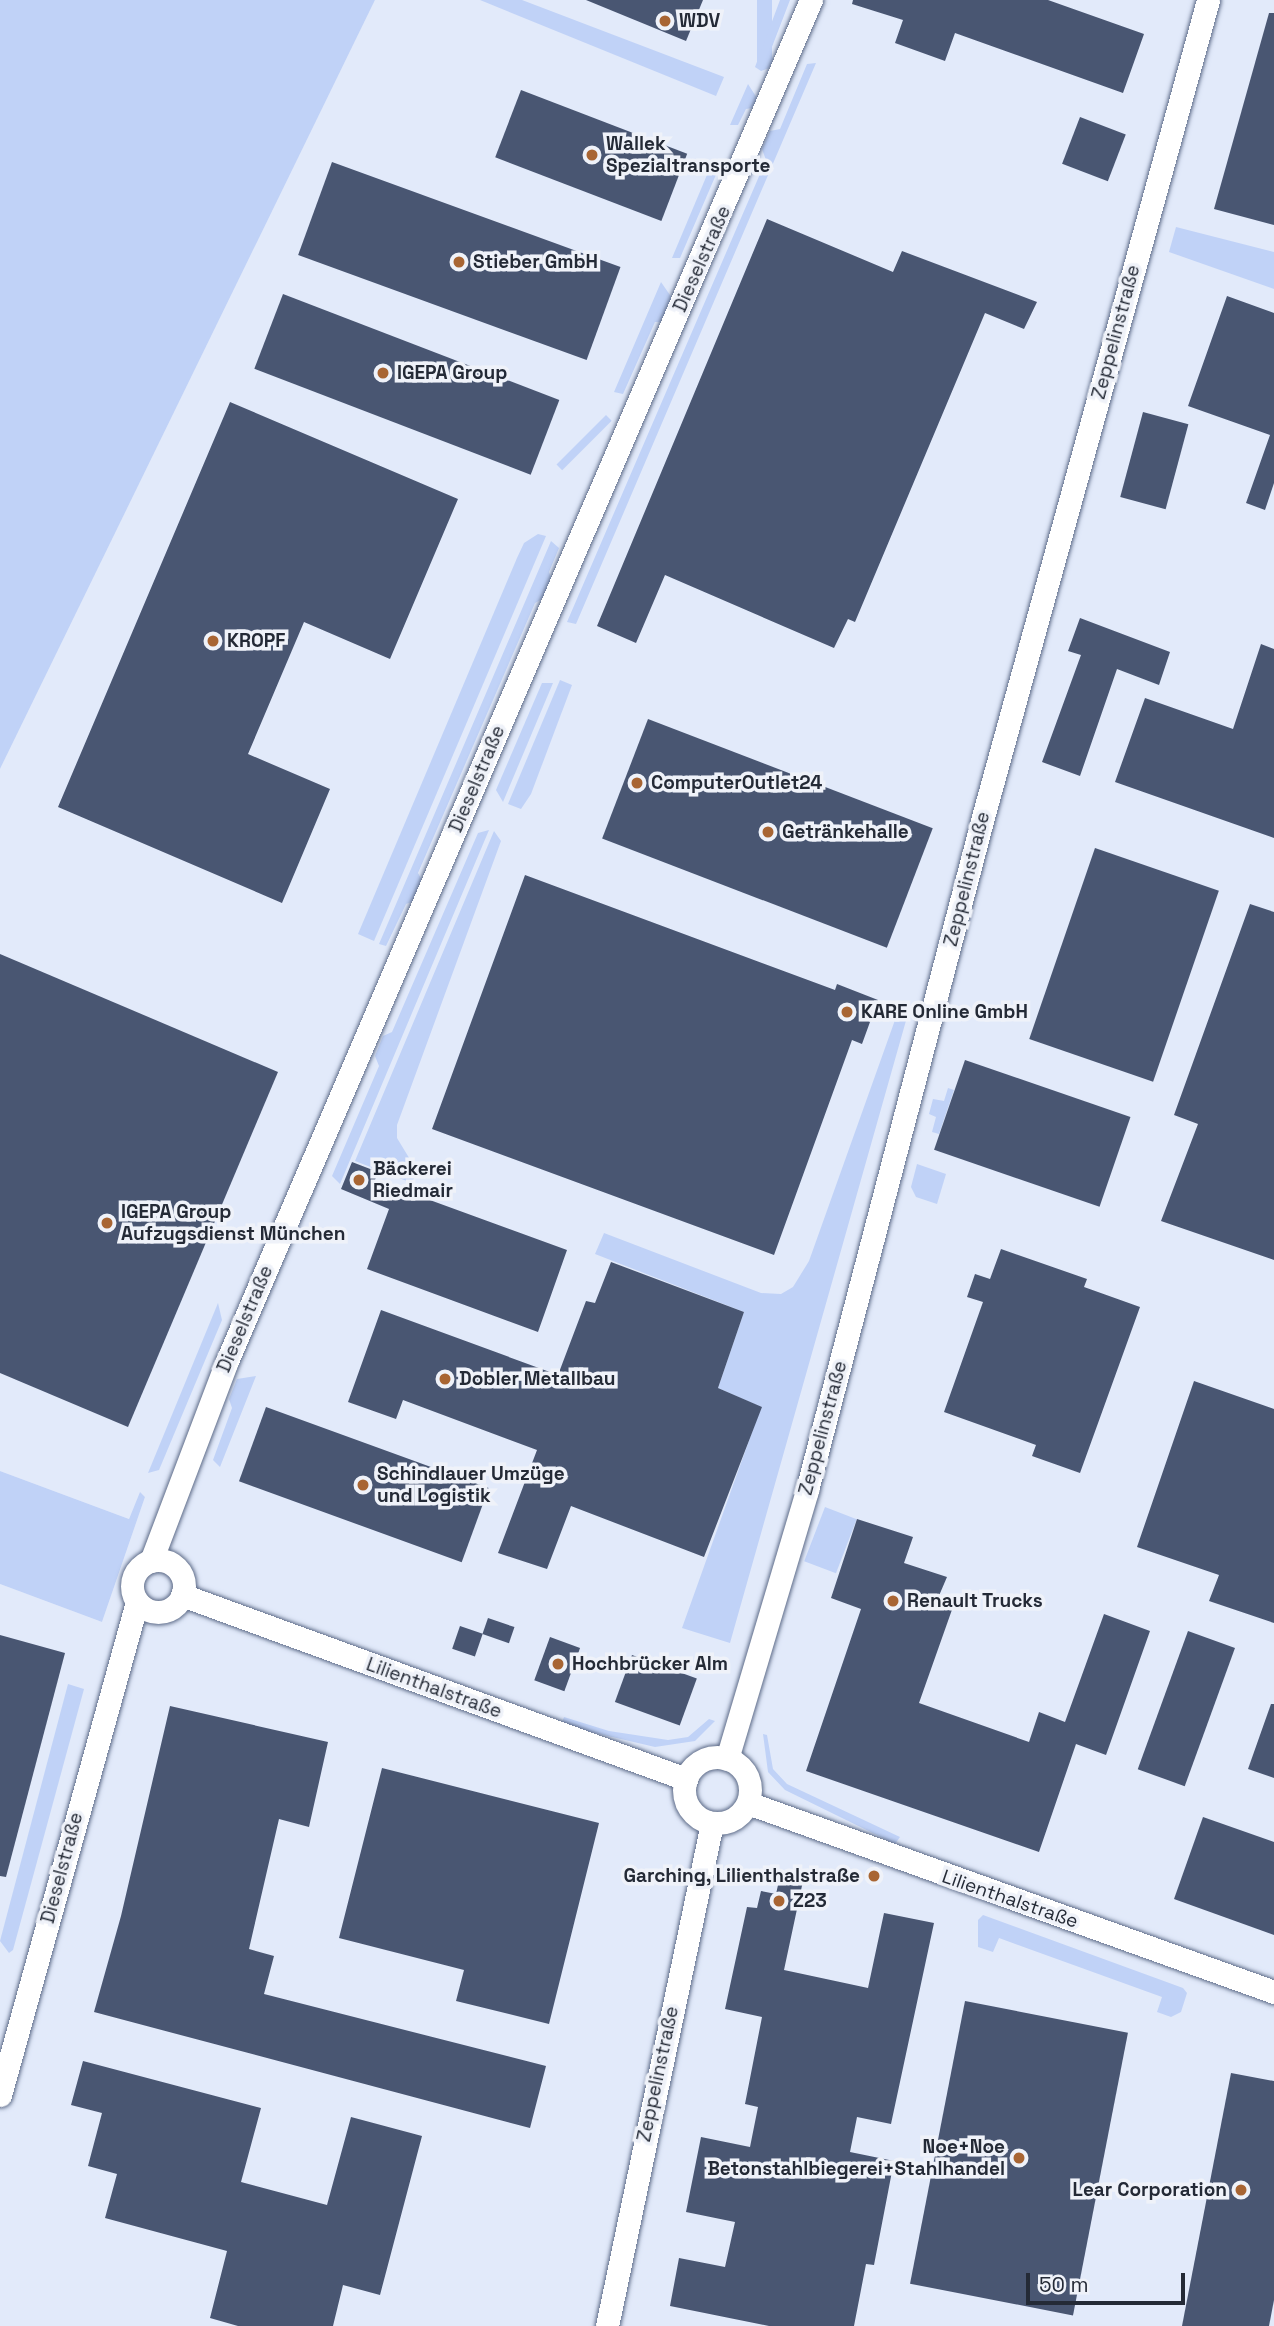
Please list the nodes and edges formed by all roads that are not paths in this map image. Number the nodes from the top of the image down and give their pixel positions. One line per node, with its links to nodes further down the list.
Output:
1 (811, 0): 3 (street, Dieselstraße)
2 (1208, 0): 6 (street, Zeppelinstraße)
3 (151, 1561): 4 (street); 5 (street)
4 (182, 1595): 5 (street); 7 (street, Lilienthalstraße)
5 (137, 1602): 11 (street, Dieselstraße)
6 (727, 1759): 7 (street); 8 (street)
7 (687, 1779): 9 (street)
8 (748, 1803): 9 (street); 10 (street, Lilienthalstraße)
9 (712, 1823): 12 (street, Zeppelinstraße)
10 (1274, 1992)
11 (0, 2095)
12 (607, 2326)

